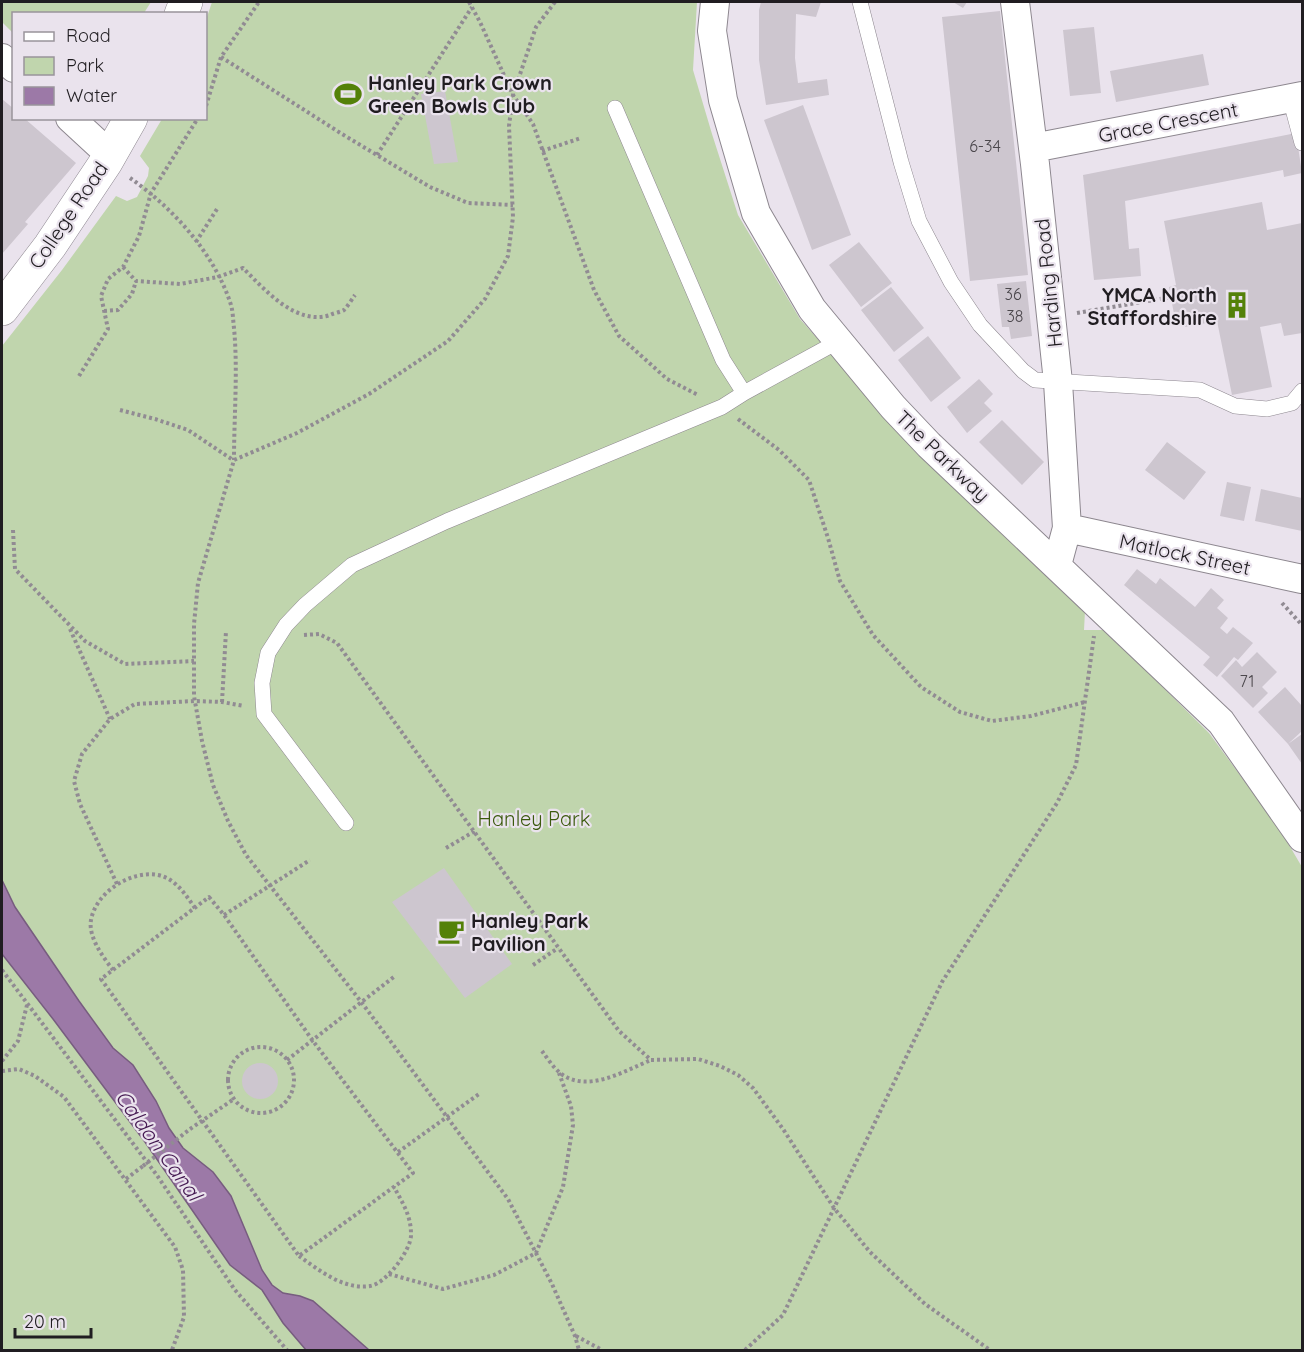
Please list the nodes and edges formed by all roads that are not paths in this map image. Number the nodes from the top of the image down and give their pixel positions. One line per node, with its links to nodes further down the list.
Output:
1 (715, 2): 12 (street, The Parkway)
2 (860, 2): 13 (lane)
3 (1015, 2): 9 (street, Harding Road)
4 (1296, 97): 8 (lane); 9 (street, Grace Crescent)
5 (615, 108): 15 (lane)
6 (72, 120): 10 (street)
7 (130, 120): 10 (street, College Road)
8 (1302, 143)
9 (1033, 148): 13 (street, Harding Road)
10 (108, 158): 11 (street, College Road)
11 (2, 309)
12 (839, 342): 15 (lane); 17 (street, The Parkway)
13 (1058, 382): 14 (lane); 16 (street, Harding Road)
14 (1302, 391)
15 (744, 393): 19 (lane)
16 (1067, 528): 17 (street, Harding Road); 18 (street, Matlock Street)
17 (1057, 565): 20 (street, The Parkway)
18 (1302, 579)
19 (346, 823)
20 (1302, 838)

